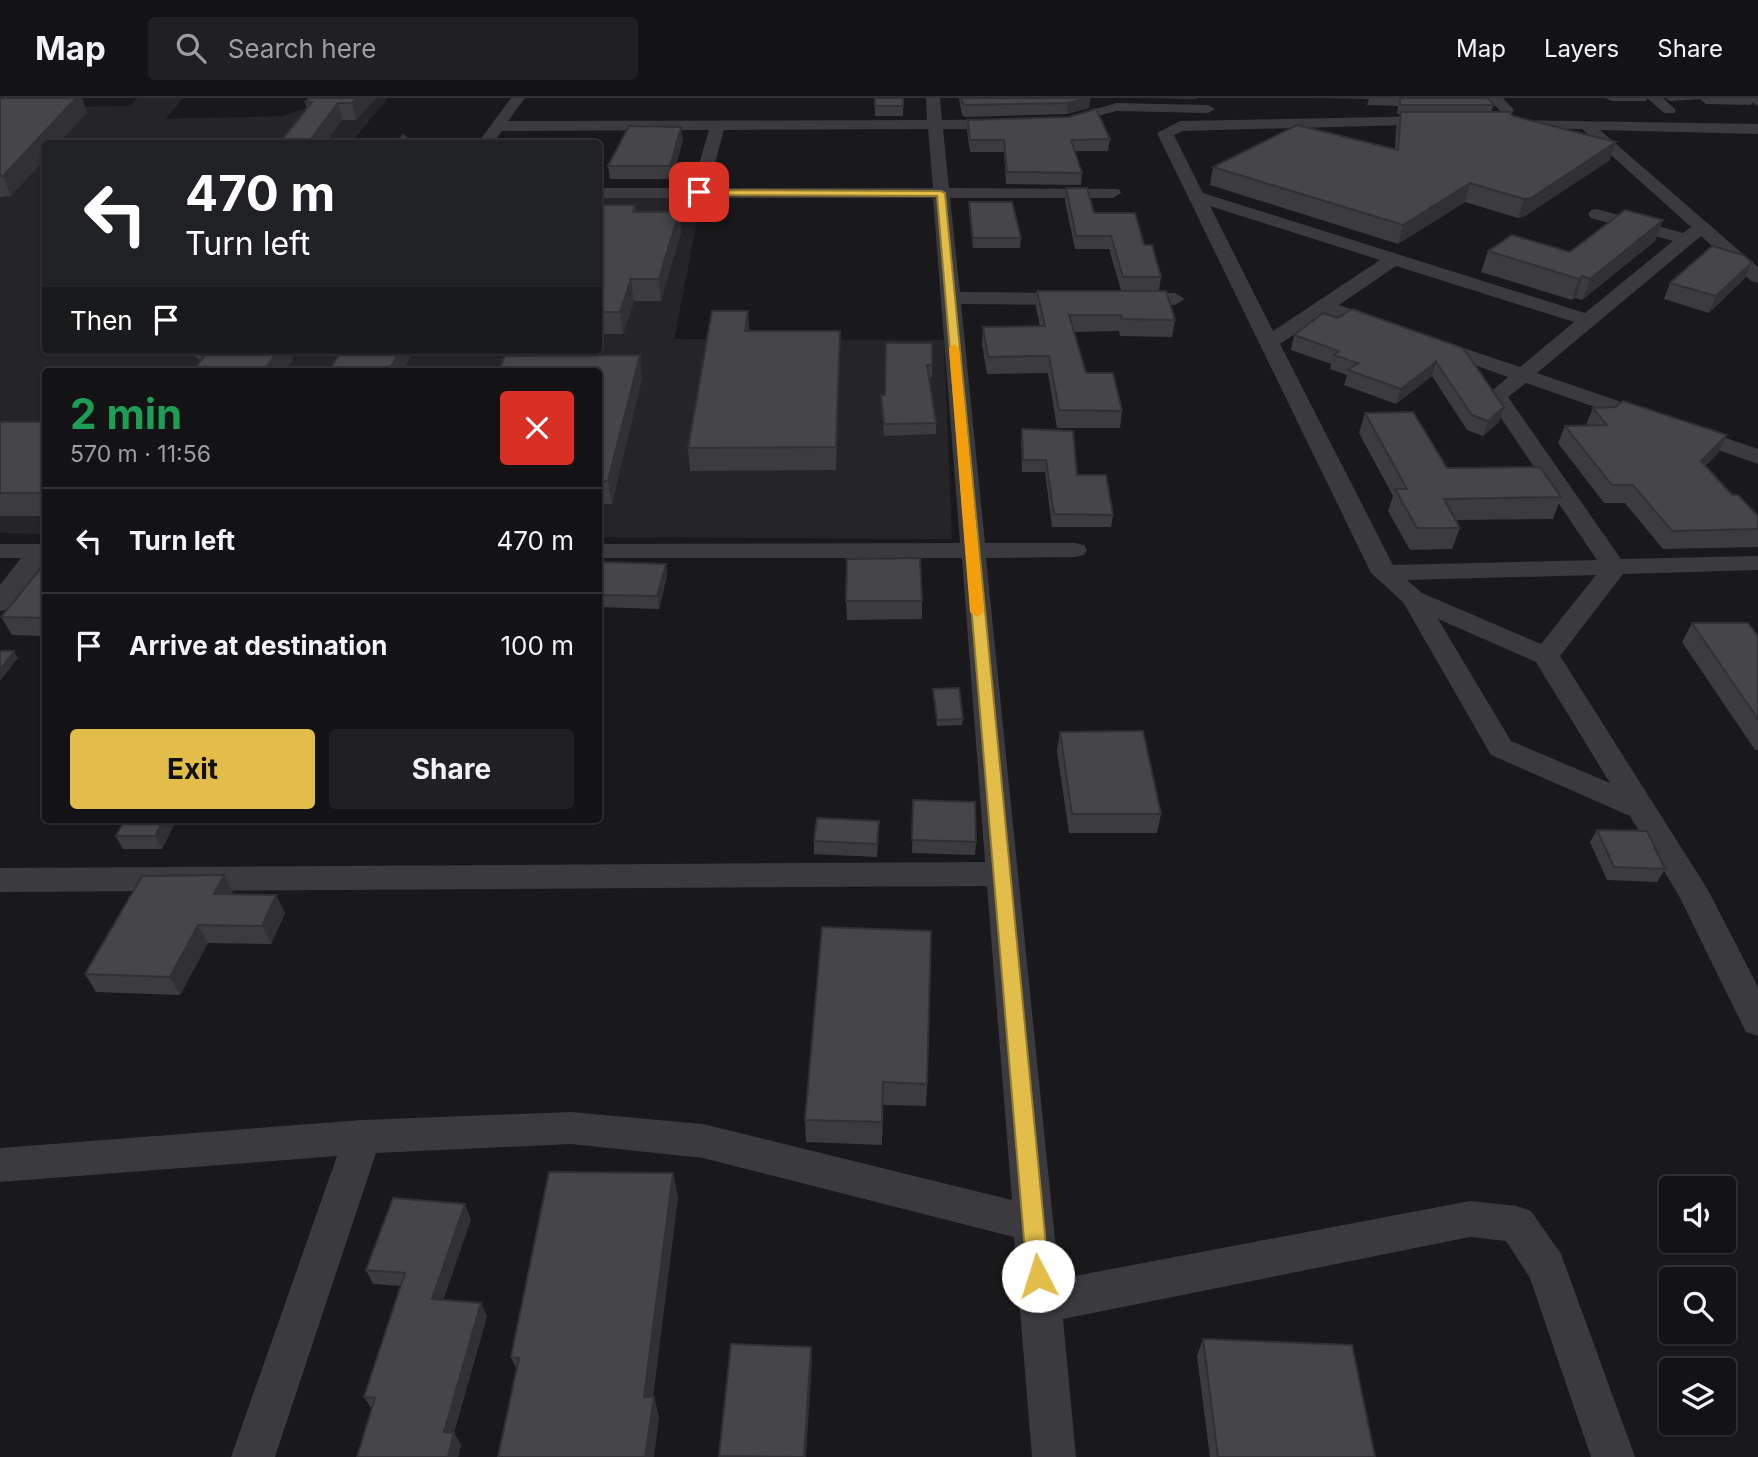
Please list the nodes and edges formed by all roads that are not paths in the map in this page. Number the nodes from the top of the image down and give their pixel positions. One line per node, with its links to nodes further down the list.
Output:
1 (518, 98): 12 (street)
2 (1495, 98): 5 (street)
3 (1654, 98): 5 (street)
4 (1114, 103): 7 (street); 9 (street)
5 (1507, 110): 11 (street)
6 (934, 111): 8 (street); 10 (street); 18 (street)
7 (1046, 122)
8 (1023, 123)
9 (1280, 124): 14 (street); 20 (street)
10 (718, 125): 12 (street); 16 (street)
11 (1587, 125): 13 (street); 22 (street)
12 (497, 126): 15 (street)
13 (1758, 129)
14 (1321, 139)
15 (487, 140)
16 (699, 192): 17 (street); 18 (street)
17 (602, 193)
18 (941, 193): 19 (street); 25 (street)
19 (1113, 193)
20 (1198, 197): 23 (street); 29 (street)
21 (1597, 214): 22 (street)
22 (1693, 233): 24 (street); 28 (street)
23 (1394, 259): 27 (street); 28 (street)
24 (1758, 277)
25 (950, 299): 26 (street); 32 (street)
26 (1175, 299)
27 (1324, 306): 29 (street); 30 (street)
28 (1586, 320): 30 (street)
29 (1269, 343): 39 (street)
30 (1521, 375): 31 (street); 38 (street)
31 (1758, 457)
32 (972, 550): 33 (street); 36 (street); 44 (street)
33 (1075, 550)
34 (0, 551): 35 (street)
35 (42, 551): 41 (street)
36 (602, 551)
37 (1758, 563): 38 (street)
38 (1615, 568): 39 (street); 42 (street)
39 (1384, 573): 40 (street)
40 (1413, 598): 42 (street); 43 (street)
41 (0, 603)
42 (1546, 656): 43 (street)
43 (1642, 809): 46 (street)
44 (1001, 874): 45 (street); 49 (street)
45 (0, 880)
46 (1758, 1022)
47 (362, 1137): 48 (street); 49 (street); 51 (street)
48 (0, 1165)
49 (1032, 1223): 50 (street)
50 (1040, 1303): 52 (street); 53 (street)
51 (253, 1457)
52 (1055, 1457)
53 (1613, 1457)

